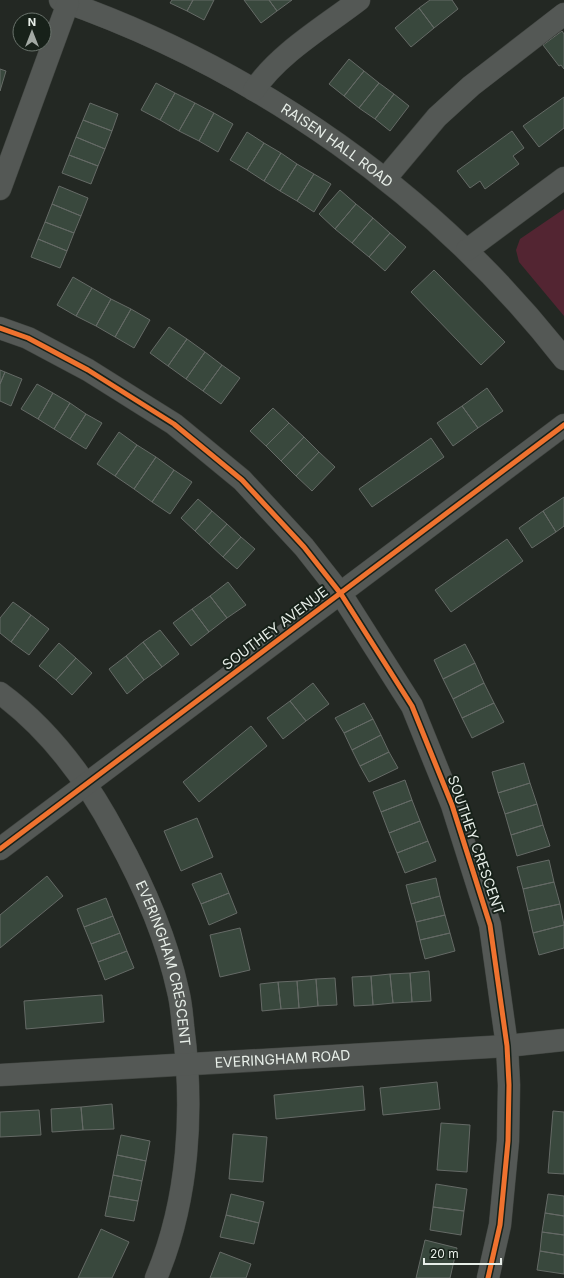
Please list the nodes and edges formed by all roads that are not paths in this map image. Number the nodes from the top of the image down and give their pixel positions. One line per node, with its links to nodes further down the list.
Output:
1 (360, 0): 4 (street)
2 (64, 1): 4 (street, RAISEN HALL ROAD); 7 (street)
3 (564, 14): 6 (street)
4 (254, 90): 6 (street, RAISEN HALL ROAD)
5 (564, 178): 8 (street)
6 (385, 179): 8 (street, RAISEN HALL ROAD)
7 (0, 189)
8 (467, 250): 10 (street, RAISEN HALL ROAD)
9 (0, 328): 12 (street, SOUTHEY CRESCENT)
10 (564, 360)
11 (564, 425): 12 (street, SOUTHEY AVENUE)
12 (342, 594): 14 (street, SOUTHEY AVENUE); 17 (street, SOUTHEY CRESCENT)
13 (0, 693): 14 (street, EVERINGHAM CRESCENT)
14 (86, 783): 15 (street, SOUTHEY AVENUE); 18 (street, EVERINGHAM CRESCENT)
15 (0, 848)
16 (564, 1040): 17 (street, EVERINGHAM ROAD)
17 (507, 1046): 18 (street, EVERINGHAM ROAD); 21 (street, SOUTHEY CRESCENT)
18 (188, 1064): 19 (street, EVERINGHAM ROAD); 20 (street, EVERINGHAM CRESCENT)
19 (0, 1075)
20 (156, 1278)
21 (488, 1278)

